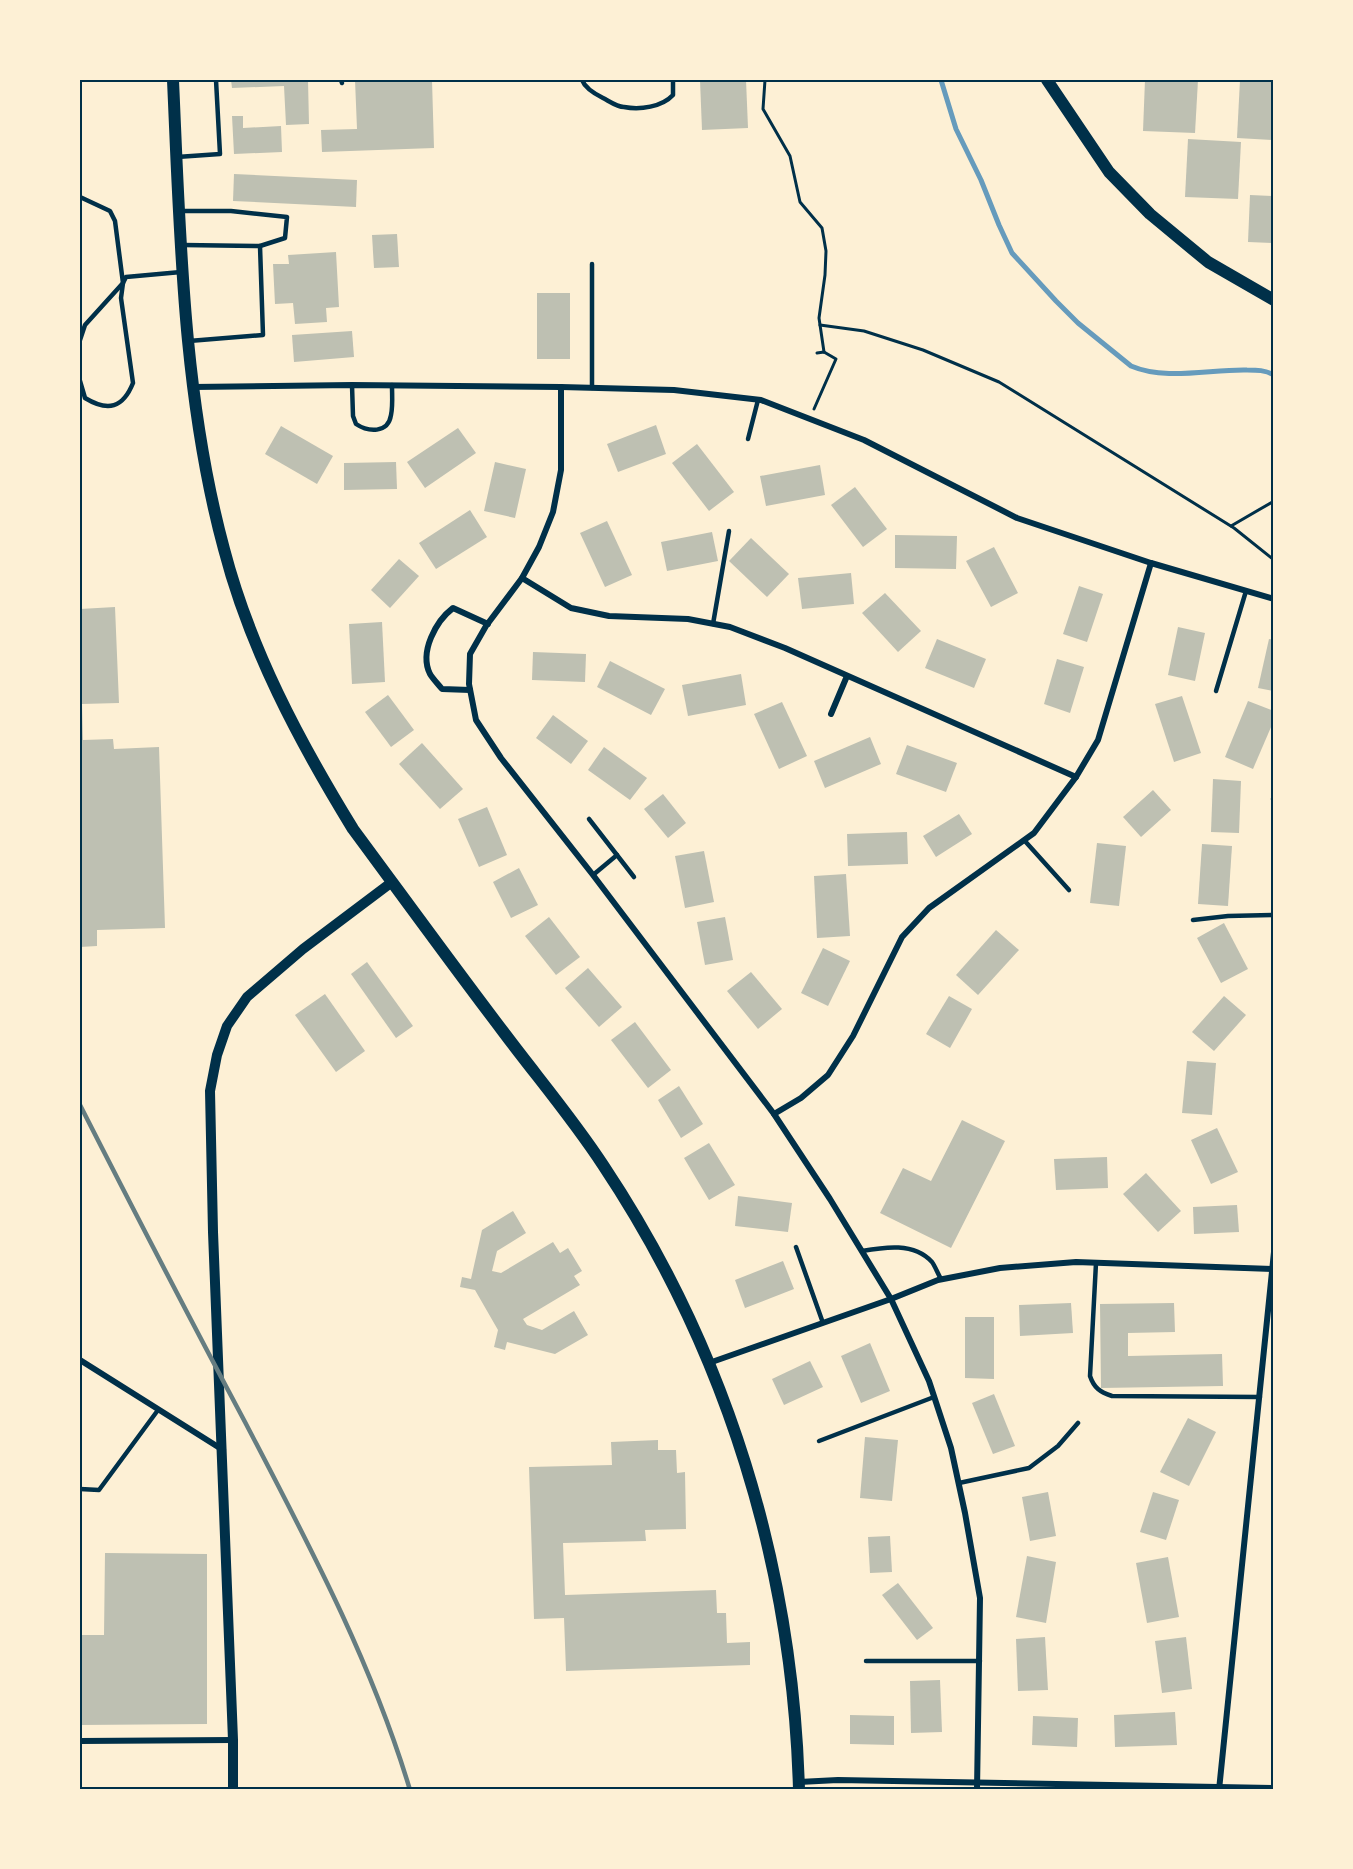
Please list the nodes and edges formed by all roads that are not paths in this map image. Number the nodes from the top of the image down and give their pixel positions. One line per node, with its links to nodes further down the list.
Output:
1 (173, 80): 6 (main road)
2 (216, 80): 6 (lane)
3 (582, 80): 4 (lane)
4 (672, 80)
5 (1047, 80): 14 (main road)
6 (177, 157): 8 (main road)
7 (80, 197): 13 (lane)
8 (180, 211): 9 (main road); 10 (lane)
9 (182, 245): 10 (lane); 12 (main road)
10 (260, 246): 16 (lane)
11 (592, 264): 22 (lane)
12 (184, 272): 13 (lane); 16 (main road)
13 (123, 283): 15 (lane); 17 (lane)
14 (1274, 300)
15 (80, 340)
16 (189, 341): 20 (main road)
17 (80, 381)
18 (352, 385): 19 (street); 19 (lane); 20 (street)
19 (392, 385): 21 (street)
20 (193, 387): 42 (main road)
21 (561, 387): 22 (street); 27 (street)
22 (592, 388): 23 (street)
23 (758, 400): 24 (lane); 26 (street)
24 (748, 439)
25 (729, 531): 31 (lane)
26 (1151, 563): 28 (street); 36 (street)
27 (522, 578): 30 (street); 31 (street)
28 (1246, 591): 29 (street); 34 (lane)
29 (1274, 599)
30 (488, 624): 33 (street); 33 (street)
31 (713, 624): 32 (street)
32 (847, 676): 35 (street); 36 (street)
33 (470, 690): 40 (street)
34 (1216, 691)
35 (831, 714)
36 (1076, 777): 38 (street)
37 (589, 819): 39 (lane)
38 (1024, 840): 43 (lane); 46 (street)
39 (617, 855): 40 (lane); 41 (lane)
40 (593, 875): 46 (street)
41 (634, 877)
42 (392, 882): 56 (main road); 62 (street)
43 (1069, 890)
44 (1274, 915): 45 (lane)
45 (1193, 920)
46 (774, 1114): 48 (street)
47 (796, 1247): 54 (lane)
48 (862, 1251): 52 (lane); 53 (street)
49 (1274, 1252): 51 (street)
50 (1096, 1263): 51 (street); 52 (street); 58 (lane)
51 (1273, 1269): 58 (street)
52 (941, 1279): 53 (street)
53 (891, 1299): 54 (street); 57 (street)
54 (823, 1323): 56 (street)
55 (80, 1360): 59 (street)
56 (709, 1363): 69 (main road)
57 (934, 1397): 61 (lane); 63 (street)
58 (1260, 1397): 71 (street)
59 (158, 1410): 62 (street); 64 (lane)
60 (1078, 1423): 63 (lane)
61 (819, 1441)
62 (223, 1450): 67 (street)
63 (959, 1483): 66 (street)
64 (80, 1489)
65 (866, 1661): 66 (lane)
66 (980, 1661): 70 (street)
67 (233, 1740): 68 (street); 73 (street)
68 (80, 1741)
69 (799, 1786): 70 (street)
70 (977, 1786): 71 (street)
71 (1219, 1788): 72 (street)
72 (1274, 1788)
73 (233, 1790)

